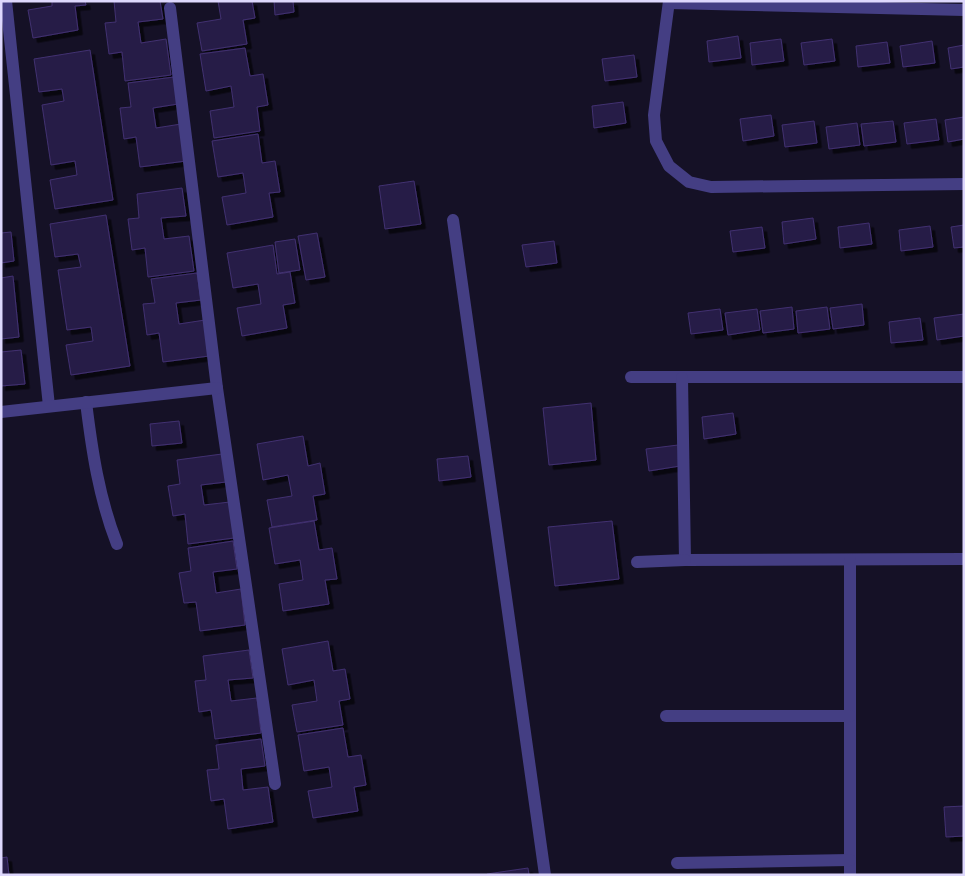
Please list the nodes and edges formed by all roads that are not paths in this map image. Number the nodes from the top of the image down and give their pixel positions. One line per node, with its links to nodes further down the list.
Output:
1 (6, 1): 12 (street)
2 (669, 2): 4 (street); 5 (street)
3 (170, 8): 10 (street)
4 (964, 10)
5 (964, 184)
6 (453, 220): 24 (street)
7 (631, 377): 9 (street)
8 (964, 377): 9 (street)
9 (682, 378): 16 (street)
10 (217, 388): 11 (street); 21 (street)
11 (86, 402): 12 (street); 14 (street)
12 (49, 406): 13 (street)
13 (1, 412)
14 (117, 544)
15 (964, 559): 17 (street)
16 (685, 560): 17 (street); 18 (street)
17 (850, 560): 20 (street)
18 (637, 562)
19 (666, 716): 20 (street)
20 (850, 716): 22 (street)
21 (275, 784)
22 (850, 860): 23 (street); 25 (street)
23 (677, 863)
24 (545, 875)
25 (850, 875)

